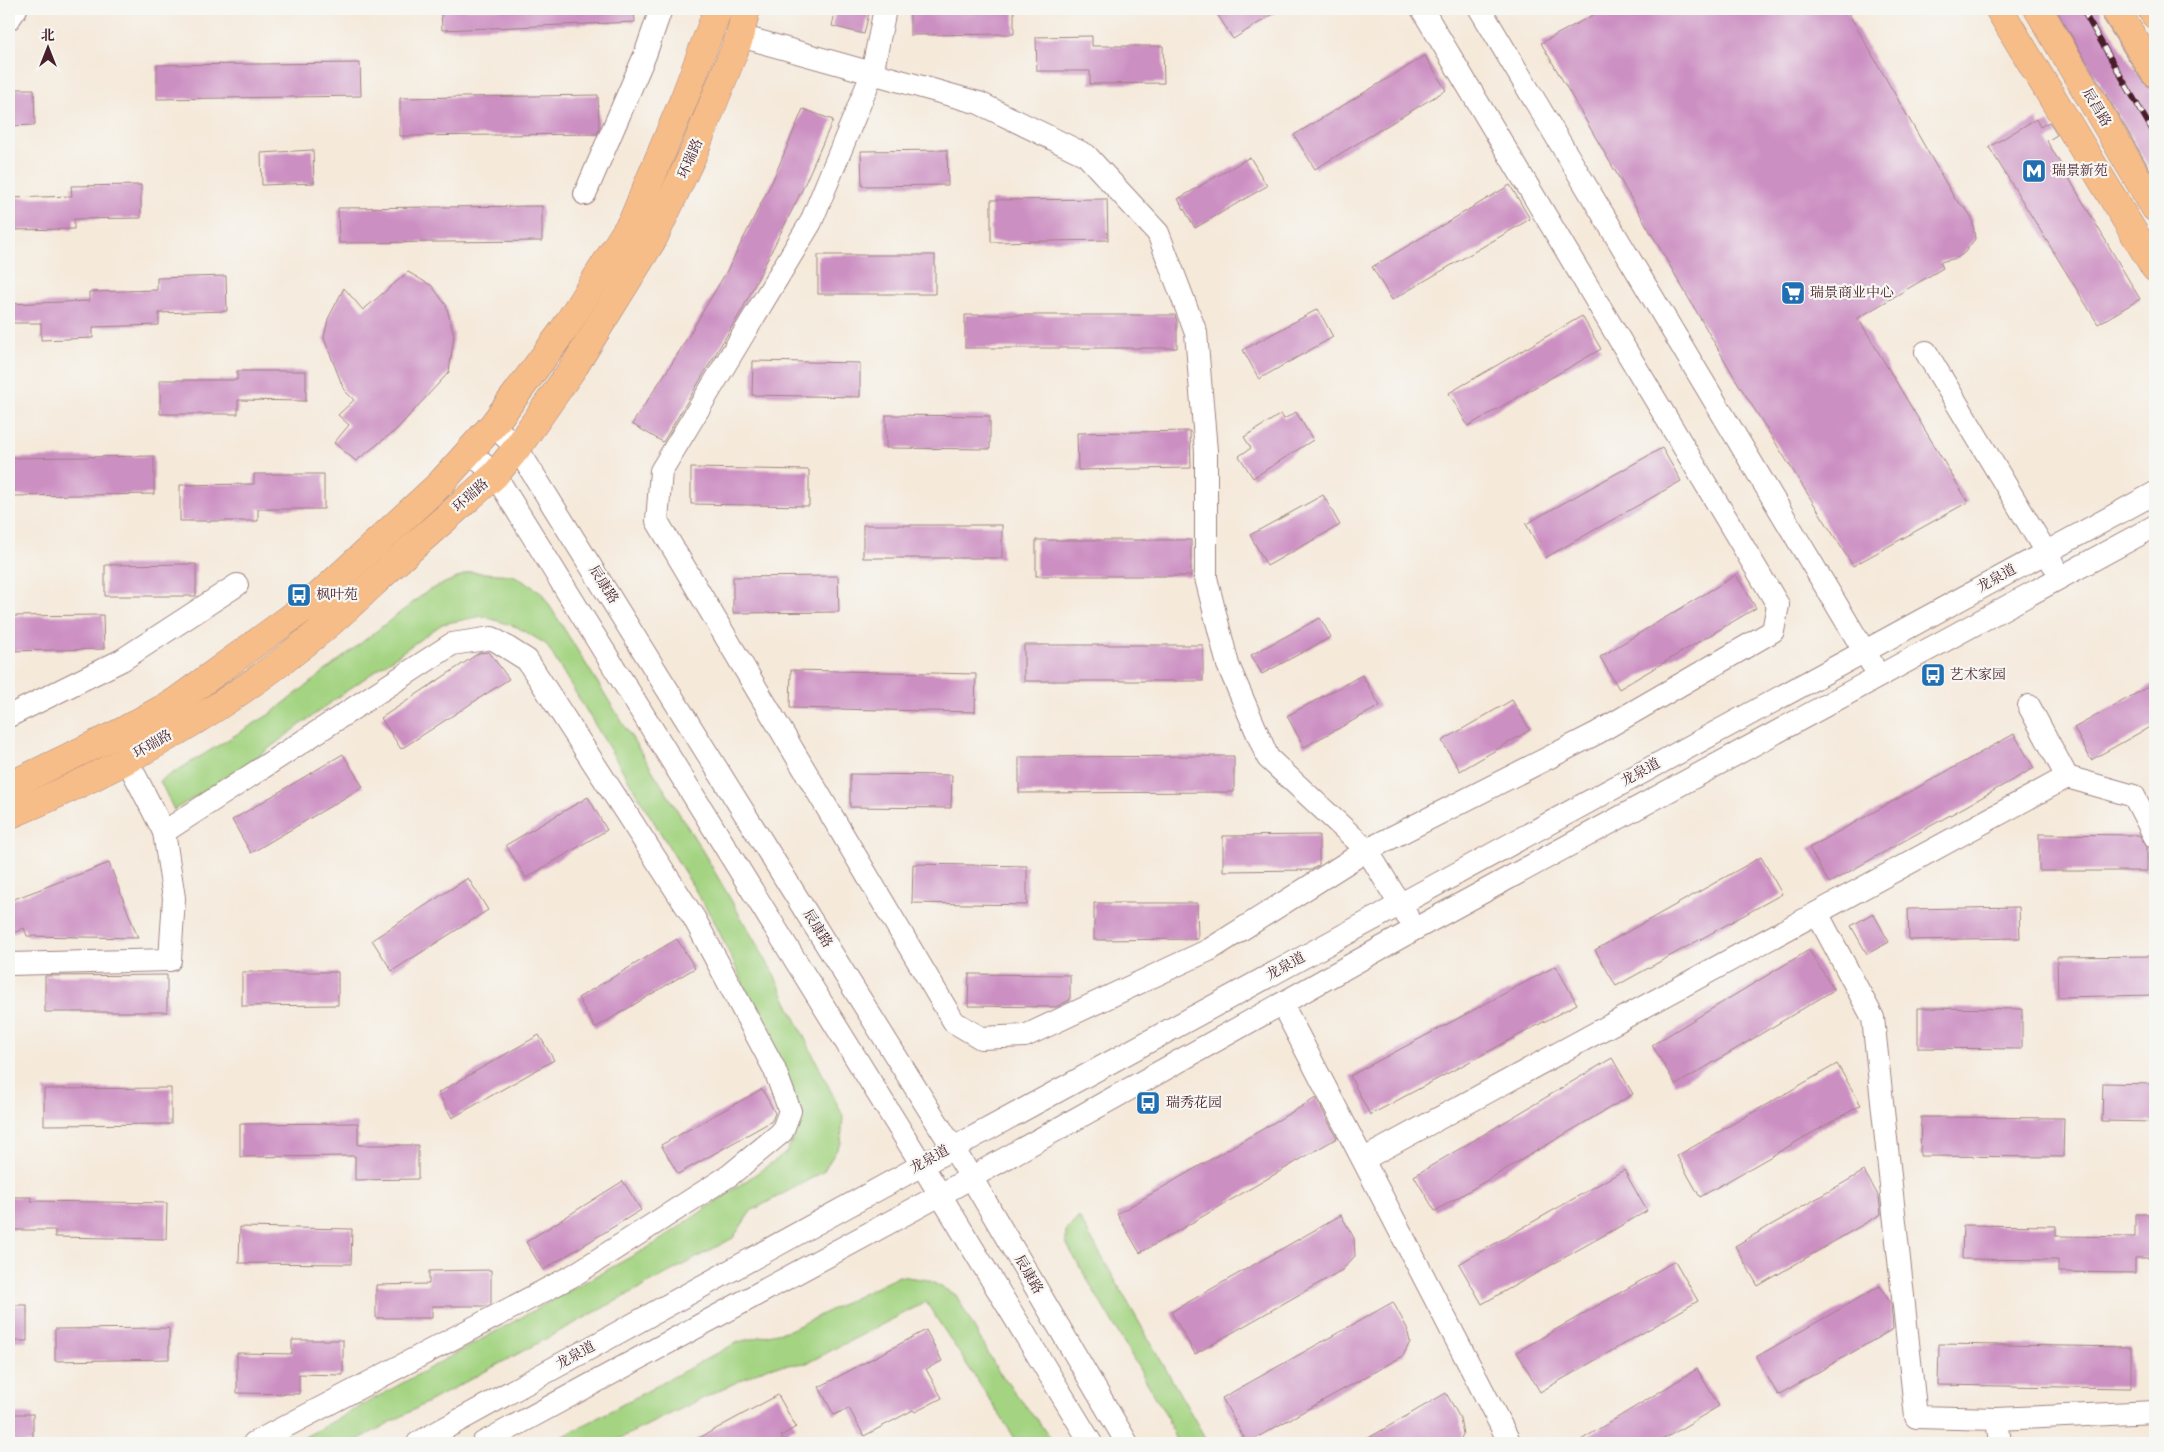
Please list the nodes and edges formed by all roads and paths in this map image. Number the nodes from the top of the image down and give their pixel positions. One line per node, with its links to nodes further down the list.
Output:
1 (16, 9): 13 (street)
2 (661, 9): 17 (street)
3 (718, 9): 21 (main road, 环瑞路)
4 (746, 9): 14 (main road, 环瑞路)
5 (885, 9): 16 (street)
6 (1422, 9): 40 (street)
7 (1480, 9): 30 (street)
8 (1999, 9): 19 (main road)
9 (2038, 9): 18 (main road, 辰昌路)
10 (2115, 9): 15 (main road)
11 (2151, 9): 12 (main road)
12 (2155, 15)
13 (9, 19)
14 (740, 36): 16 (street); 22 (main road, 环瑞路)
15 (2155, 73)
16 (872, 74): 40 (street); 40 (street)
17 (585, 194)
18 (2155, 208)
19 (2155, 268)
20 (1926, 352): 27 (street)
21 (493, 425): 22 (street, 辰康路); 23 (main road, 环瑞路)
22 (518, 448): 24 (main road, 环瑞路); 46 (street, 辰康路)
23 (469, 451): 24 (street); 36 (main road, 环瑞路)
24 (495, 475): 34 (main road, 环瑞路); 48 (street)
25 (2155, 493): 27 (street, 龙泉道)
26 (2155, 526): 28 (street, 龙泉道)
27 (2046, 552): 28 (street); 30 (street, 龙泉道)
28 (2061, 577): 31 (street, 龙泉道)
29 (237, 585): 33 (street)
30 (1864, 651): 31 (street); 41 (street, 龙泉道)
31 (1879, 676): 43 (street, 龙泉道)
32 (2030, 706): 35 (street)
33 (9, 716)
34 (127, 760): 37 (main road, 环瑞路); 38 (street)
35 (2067, 777): 39 (street); 42 (street)
36 (9, 786)
37 (9, 816)
38 (164, 832): 44 (street); 53 (street)
39 (2155, 838)
40 (1367, 850): 41 (street)
41 (1400, 904): 43 (street); 46 (street, 龙泉道)
42 (1817, 913): 47 (street); 52 (street)
43 (1415, 929): 45 (street, 龙泉道)
44 (9, 964)
45 (1282, 1004): 47 (street); 49 (street, 龙泉道)
46 (953, 1148): 48 (street, 龙泉道); 49 (street, 辰康路)
47 (1364, 1159): 58 (street)
48 (922, 1165): 50 (street); 54 (street, 龙泉道)
49 (971, 1177): 50 (street, 龙泉道); 57 (street, 辰康路)
50 (940, 1195): 55 (street, 龙泉道); 56 (street)
51 (2155, 1412): 52 (street)
52 (1997, 1419): 59 (street)
53 (254, 1443)
54 (418, 1443)
55 (483, 1443)
56 (1091, 1443)
57 (1127, 1443)
58 (1510, 1443)
59 (2000, 1443)

